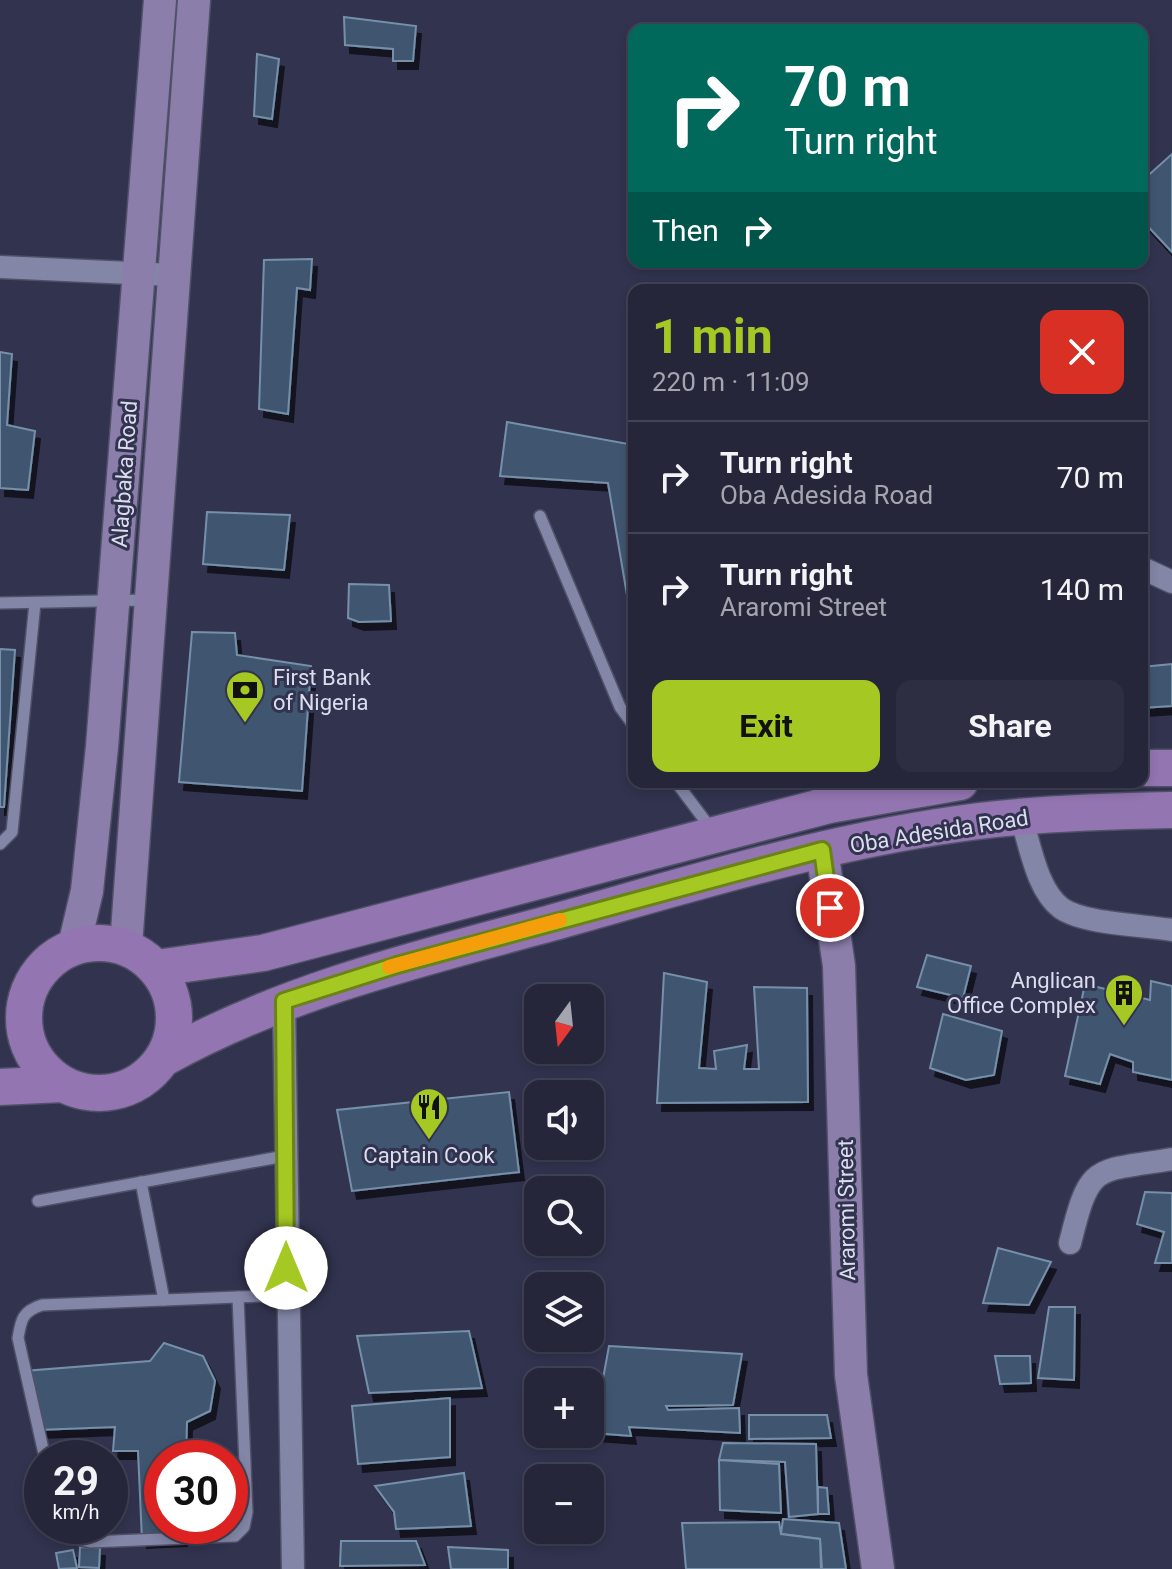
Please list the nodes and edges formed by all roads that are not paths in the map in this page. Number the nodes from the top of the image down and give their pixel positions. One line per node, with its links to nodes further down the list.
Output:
1 (160, 0): 4 (main road, Alagbaka Road)
2 (194, 0): 5 (main road, Alagbaka Road)
3 (0, 267): 4 (street)
4 (136, 271): 5 (street); 9 (main road, Alagbaka Road)
5 (173, 275): 10 (main road, Alagbaka Road)
6 (540, 516): 13 (lane)
7 (1148, 571): 8 (street)
8 (1172, 582)
9 (115, 598): 10 (lane); 12 (lane); 25 (main road, Alagbaka Road)
10 (148, 600): 26 (main road, Alagbaka Road)
11 (0, 603): 12 (lane)
12 (35, 603): 22 (lane)
13 (628, 718)
14 (1148, 768): 15 (main road)
15 (1172, 768)
16 (681, 788): 21 (lane)
17 (892, 788): 18 (main road, Oba Adesida Road)
18 (825, 794): 21 (main road, Oba Adesida Road)
19 (1172, 810): 20 (main road, Oba Adesida Road)
20 (1021, 817): 23 (main road, Oba Adesida Road); 24 (street)
21 (715, 833): 27 (main road, Oba Adesida Road)
22 (0, 844)
23 (822, 850): 30 (main road, Oba Adesida Road); 45 (main road, Araromi Street)
24 (1172, 930)
25 (74, 946): 26 (main road); 28 (main road)
26 (126, 946): 27 (main road)
27 (157, 968): 31 (main road)
28 (36, 975): 29 (main road); 32 (main road)
29 (0, 998)
30 (284, 1001): 31 (main road, Oba Adesida Road); 34 (street)
31 (164, 1058): 32 (main road)
32 (62, 1084): 33 (main road)
33 (0, 1087)
34 (285, 1156): 36 (lane); 39 (street)
35 (1172, 1159): 38 (street)
36 (141, 1182): 37 (lane); 41 (lane)
37 (38, 1201)
38 (1070, 1243)
39 (286, 1295): 40 (lane); 44 (street)
40 (238, 1297): 41 (lane); 43 (lane)
41 (164, 1300): 42 (lane)
42 (41, 1440)
43 (128, 1540)
44 (293, 1569)
45 (878, 1569)

